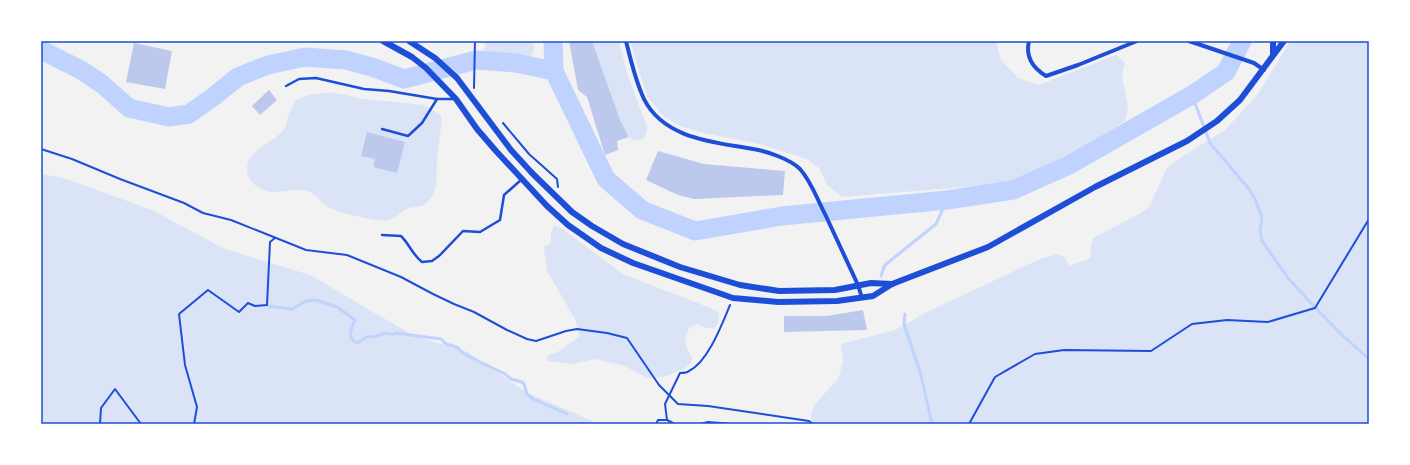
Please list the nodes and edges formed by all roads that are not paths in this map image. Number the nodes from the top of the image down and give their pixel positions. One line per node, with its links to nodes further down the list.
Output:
1 (383, 41): 13 (street)
2 (409, 41): 18 (street)
3 (626, 41): 18 (street)
4 (1029, 41): 5 (street)
5 (1137, 41)
6 (1191, 41): 10 (street)
7 (1273, 41): 9 (street)
8 (1284, 41): 9 (street)
9 (1274, 54): 10 (street)
10 (1264, 70): 17 (street)
11 (286, 86): 12 (lane)
12 (437, 99): 13 (lane); 14 (lane)
13 (456, 99): 15 (street)
14 (382, 129)
15 (521, 180): 16 (lane); 19 (street)
16 (382, 235)
17 (892, 284): 18 (street); 19 (street)
18 (858, 285): 19 (street)
19 (862, 298)

